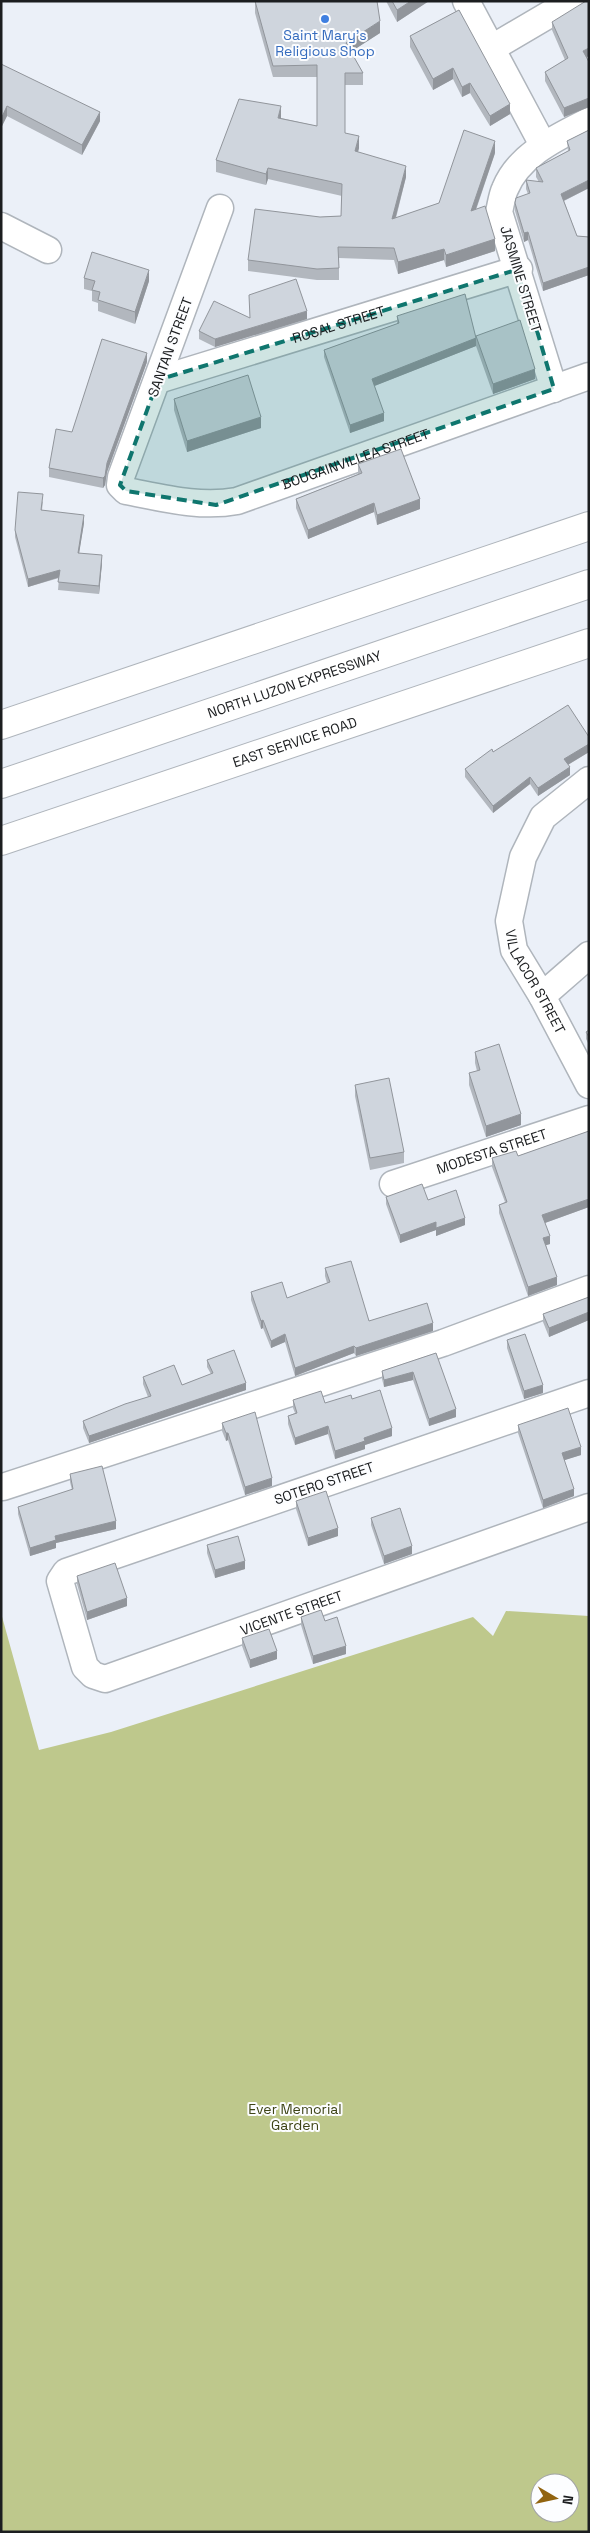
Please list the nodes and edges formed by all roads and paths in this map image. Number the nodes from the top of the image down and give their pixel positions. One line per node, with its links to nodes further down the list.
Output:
1 (466, 1): 3 (street)
2 (572, 1): 3 (street)
3 (492, 48): 5 (street)
4 (589, 121): 5 (street, JASMINE STREET)
5 (544, 145): 9 (street, JASMINE STREET)
6 (220, 208): 11 (street, SANTAN STREET)
7 (1, 226): 8 (street)
8 (48, 250)
9 (519, 269): 11 (street, ROSAL STREET); 12 (street, JASMINE STREET)
10 (589, 376): 12 (street, BOUGAINVILLEA STREET)
11 (158, 380): 13 (street, SANTAN STREET)
12 (554, 389): 13 (street, BOUGAINVILLEA STREET)
13 (120, 485)
14 (589, 526): 17 (main road)
15 (589, 584): 19 (main road, NORTH LUZON EXPRESSWAY)
16 (589, 643): 20 (main road, EAST SERVICE ROAD)
17 (1, 725)
18 (589, 780): 22 (street, VILLACOR STREET)
19 (1, 784)
20 (1, 841)
21 (589, 955): 22 (street)
22 (542, 996): 23 (street, VILLACOR STREET)
23 (589, 1085)
24 (589, 1119): 25 (street, MODESTA STREET)
25 (393, 1184)
26 (589, 1289): 28 (street)
27 (589, 1394): 30 (street, SOTERO STREET)
28 (3, 1487)
29 (589, 1507): 30 (street, VICENTE STREET)
30 (62, 1576)

